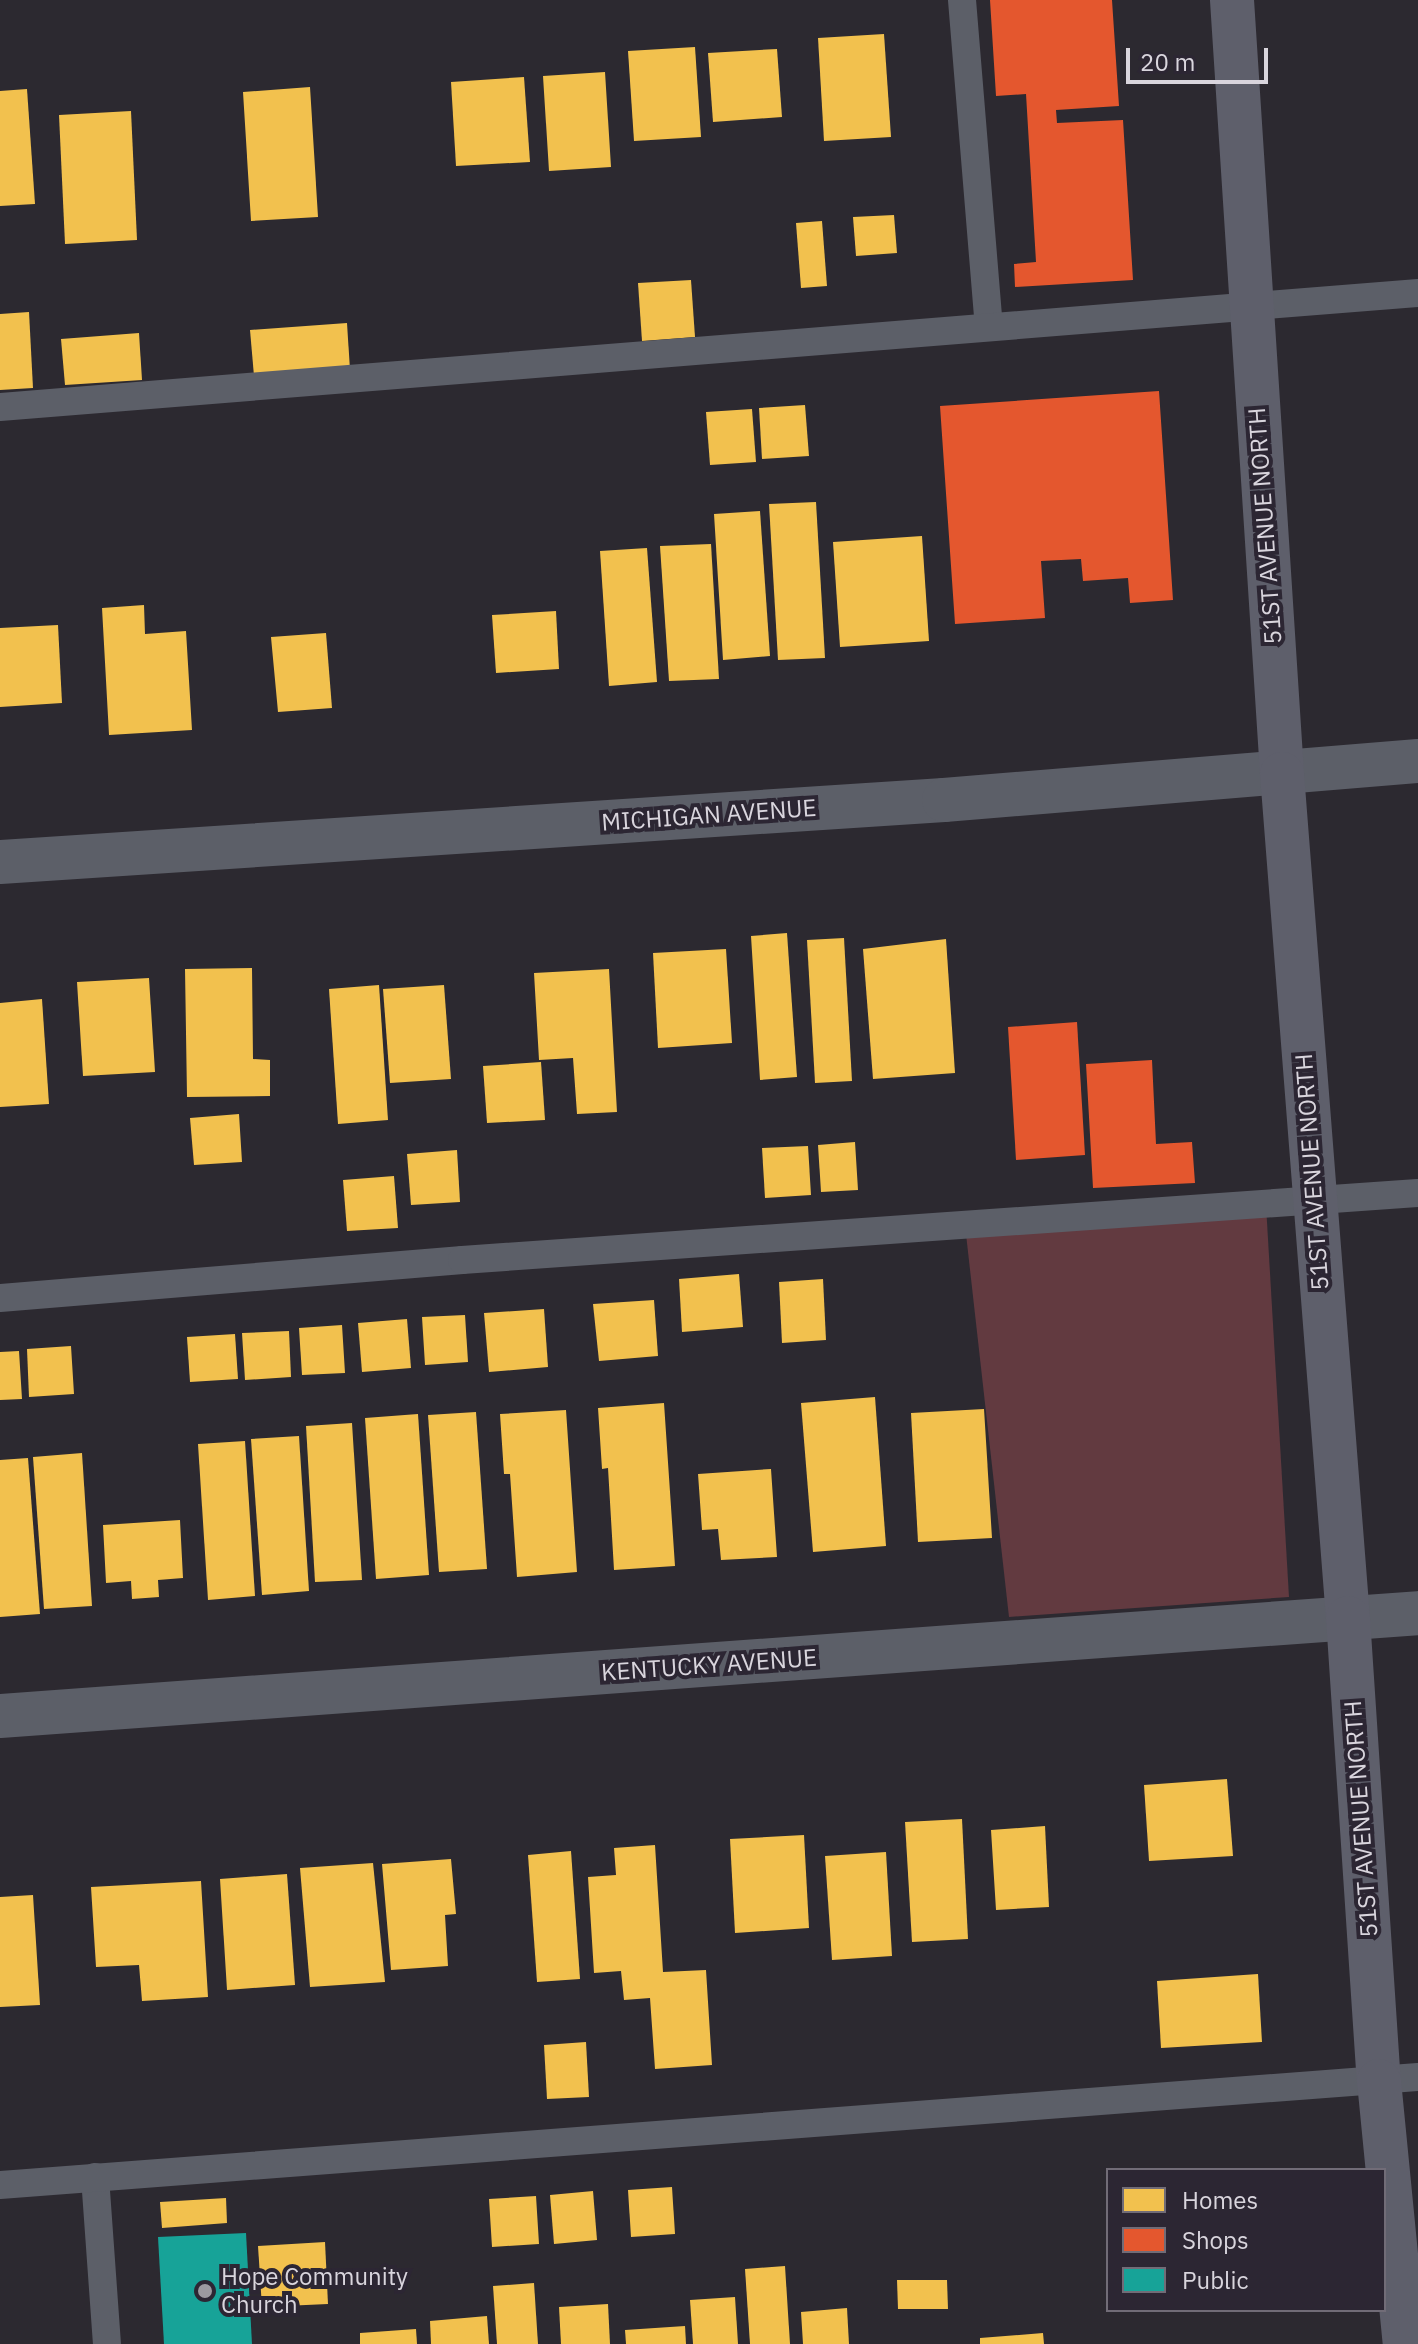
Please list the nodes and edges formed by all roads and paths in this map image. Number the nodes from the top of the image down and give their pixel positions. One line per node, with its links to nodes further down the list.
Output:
1 (962, 0): 5 (lane)
2 (1232, 0): 4 (main road, 51ST AVENUE NORTH)
3 (1418, 293): 4 (lane)
4 (1250, 306): 5 (lane); 8 (main road, 51ST AVENUE NORTH)
5 (989, 327): 6 (lane)
6 (0, 407)
7 (1418, 761): 8 (street, MICHIGAN AVENUE)
8 (1282, 774): 9 (street, MICHIGAN AVENUE); 11 (main road, 51ST AVENUE NORTH)
9 (0, 862)
10 (1418, 1193): 11 (lane)
11 (1314, 1201): 12 (lane); 14 (main road, 51ST AVENUE NORTH)
12 (0, 1298)
13 (1418, 1613): 14 (street, KENTUCKY AVENUE)
14 (1348, 1618): 15 (street, KENTUCKY AVENUE); 16 (main road, 51ST AVENUE NORTH)
15 (0, 1716)
16 (1398, 2079): 17 (lane); 20 (main road, 51ST AVENUE NORTH)
17 (95, 2177): 18 (lane); 19 (lane)
18 (0, 2185)
19 (107, 2344)
20 (1405, 2344)

